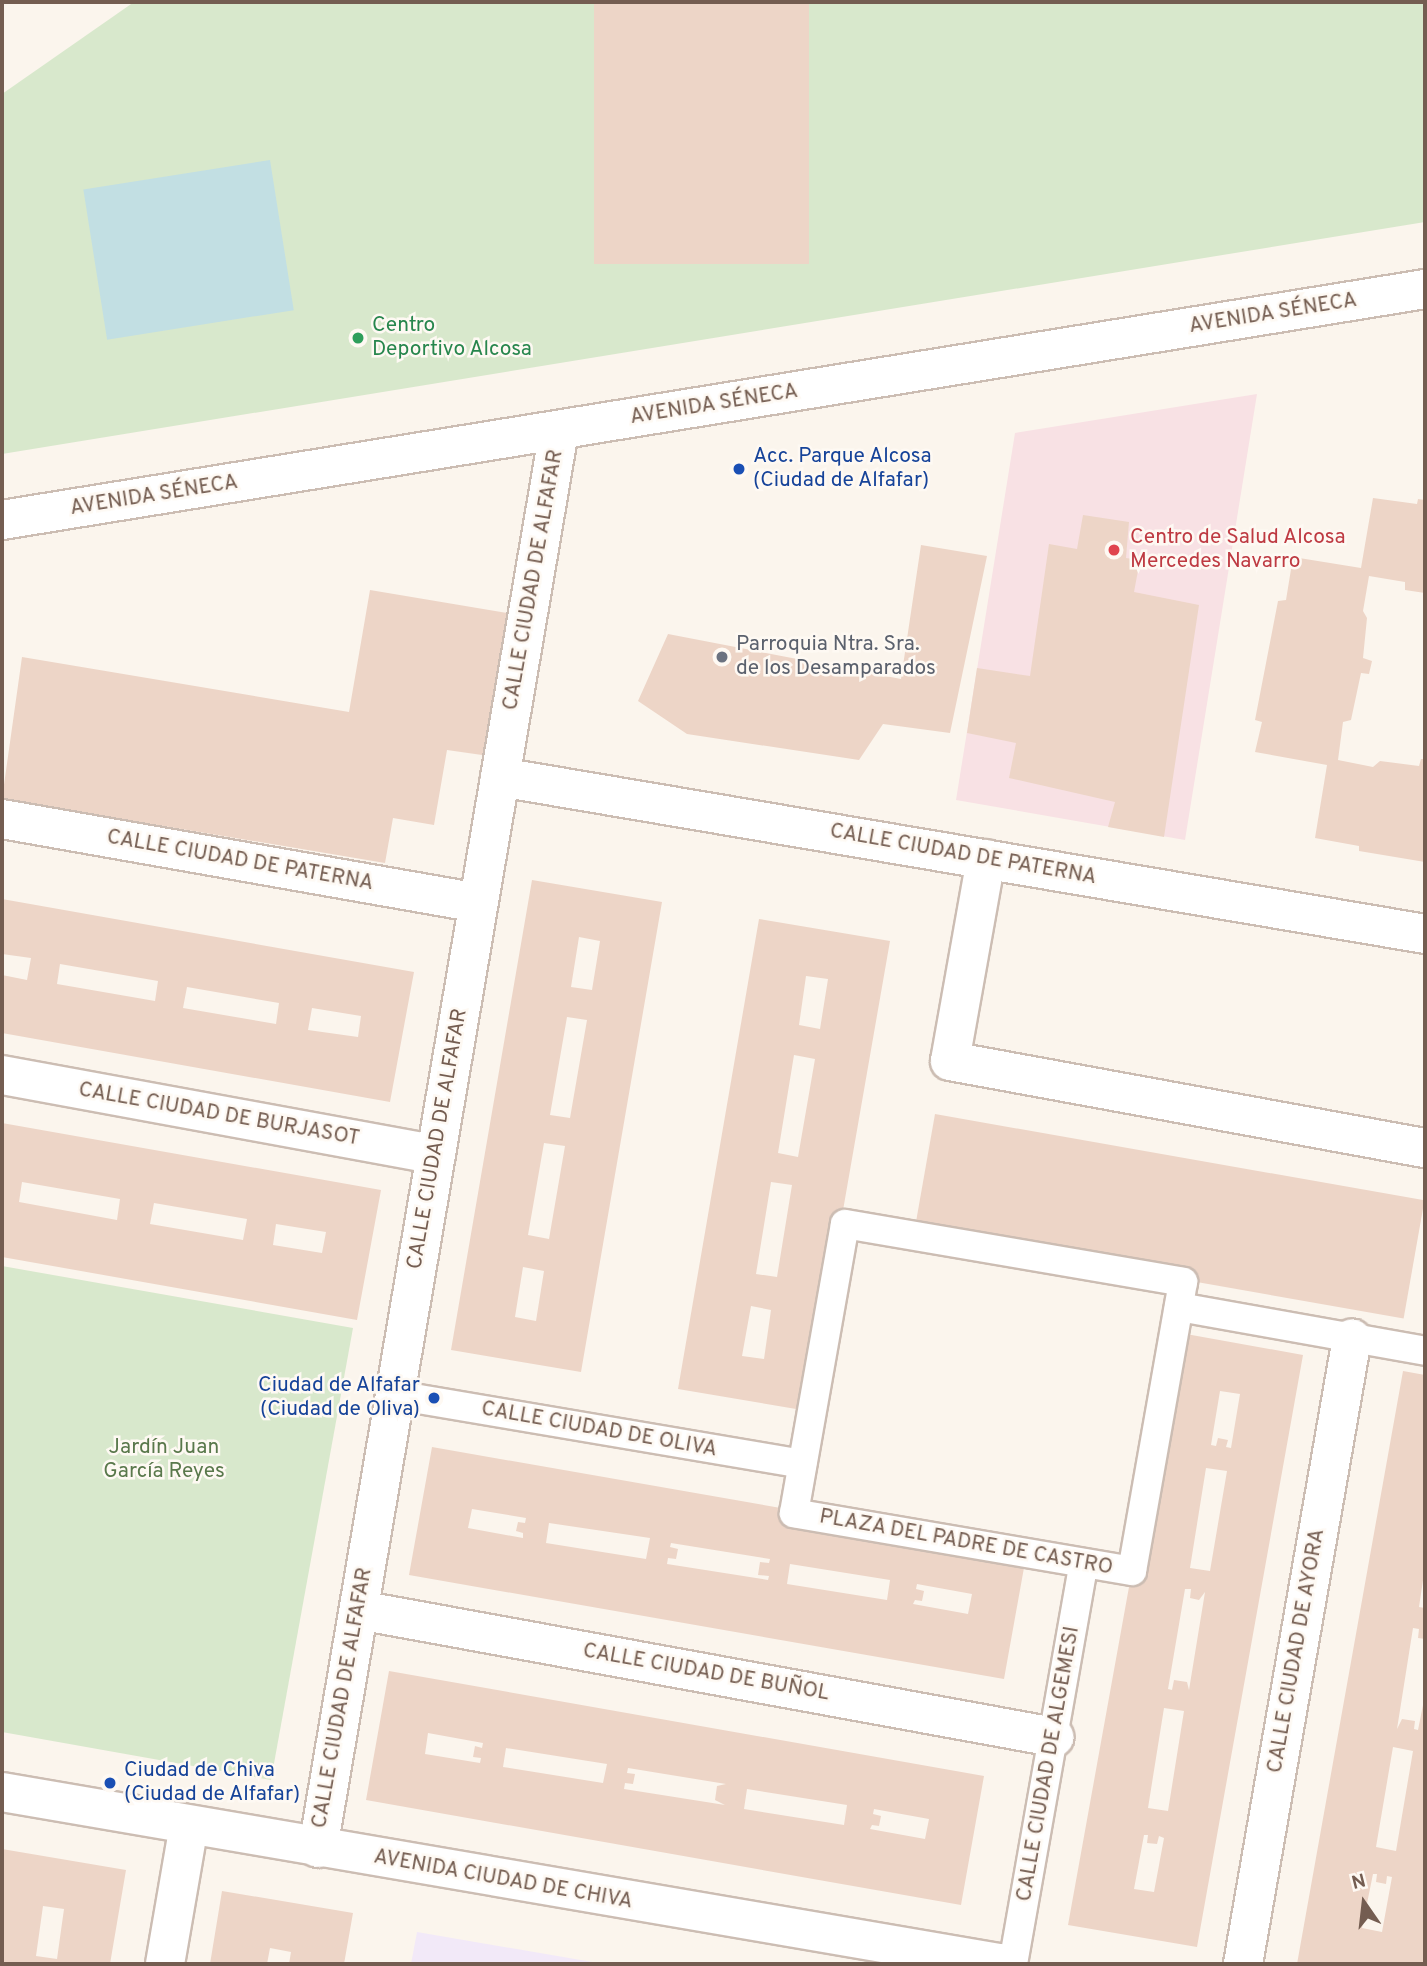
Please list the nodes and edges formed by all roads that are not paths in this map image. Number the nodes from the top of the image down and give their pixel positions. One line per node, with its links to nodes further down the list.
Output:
1 (1425, 289): 2 (street, AVENIDA SÉNECA)
2 (559, 430): 3 (street, AVENIDA SÉNECA); 4 (street, CALLE CIUDAD DE ALFAFAR)
3 (2, 520)
4 (500, 777): 6 (street, CALLE CIUDAD DE PATERNA); 7 (street, CALLE CIUDAD DE ALFAFAR)
5 (2, 819): 7 (street, CALLE CIUDAD DE PATERNA)
6 (986, 859): 8 (street, CALLE CIUDAD DE PATERNA); 10 (street)
7 (479, 902): 11 (street, CALLE CIUDAD DE ALFAFAR)
8 (1425, 934)
9 (2, 1075): 11 (street, CALLE CIUDAD DE BURJASOT)
10 (1425, 1148)
11 (436, 1155): 15 (street, CALLE CIUDAD DE ALFAFAR)
12 (1179, 1307): 13 (street); 16 (street, PLAZA DEL PADRE DE CASTRO); 17 (street, PLAZA DEL PADRE DE CASTRO)
13 (1352, 1338): 14 (street); 26 (street, CALLE CIUDAD DE AYORA)
14 (1425, 1351)
15 (395, 1395): 16 (street, CALLE CIUDAD DE OLIVA); 18 (street, CALLE CIUDAD DE ALFAFAR)
16 (802, 1464): 17 (street, PLAZA DEL PADRE DE CASTRO)
17 (1084, 1563): 19 (street, CALLE CIUDAD DE ALGEMESI)
18 (359, 1610): 19 (street, CALLE CIUDAD DE BUÑOL); 22 (street, CALLE CIUDAD DE ALFAFAR)
19 (1054, 1737): 25 (street, CALLE CIUDAD DE ALGEMESI)
20 (2, 1792): 21 (street, AVENIDA CIUDAD DE CHIVA)
21 (189, 1825): 22 (street, AVENIDA CIUDAD DE CHIVA); 23 (street)
22 (318, 1848): 24 (street, AVENIDA CIUDAD DE CHIVA)
23 (165, 1964)
24 (1005, 1964)
25 (1013, 1964)
26 (1242, 1964)

